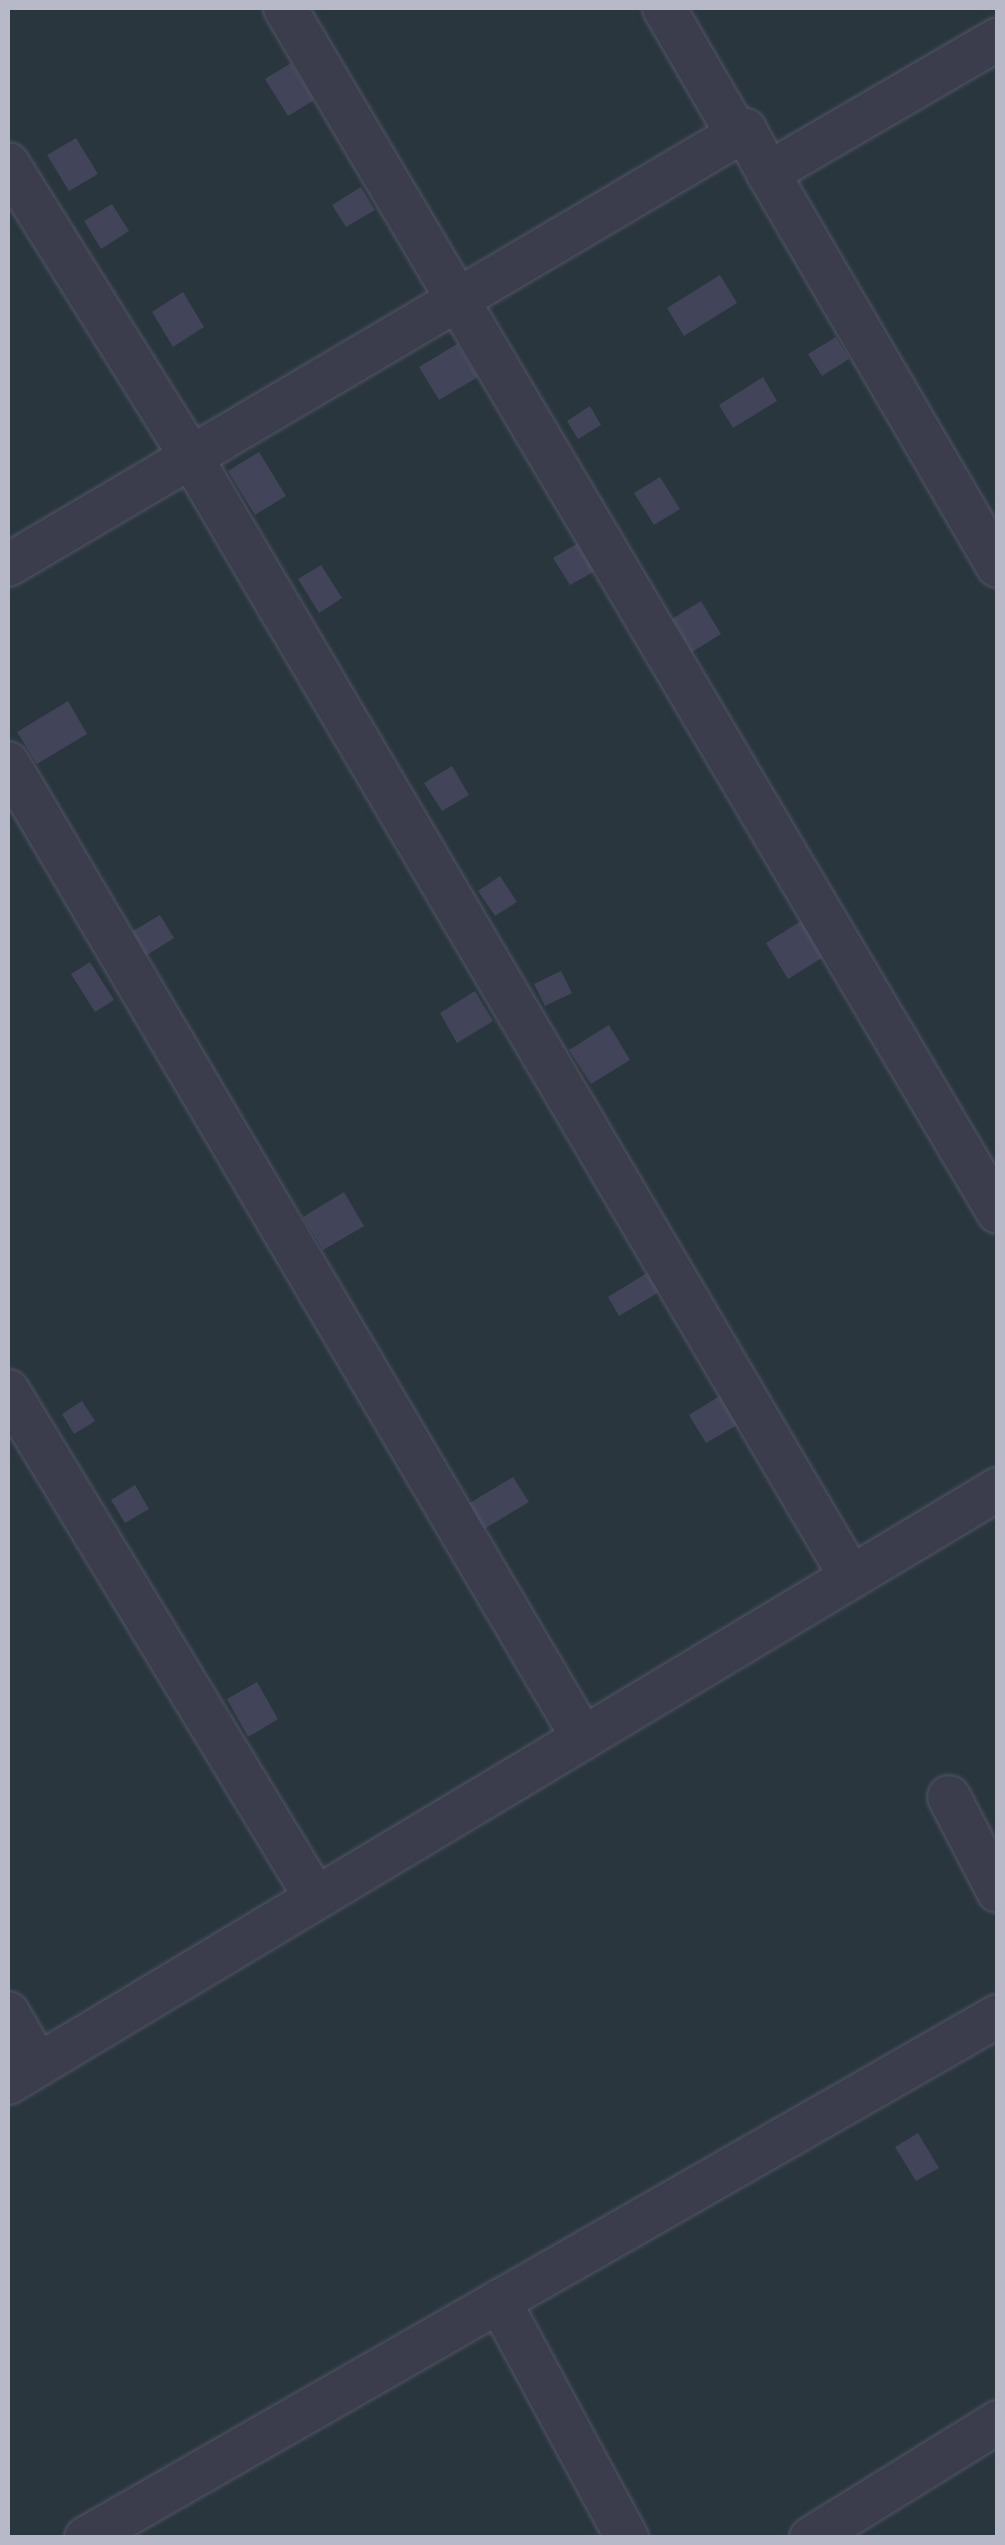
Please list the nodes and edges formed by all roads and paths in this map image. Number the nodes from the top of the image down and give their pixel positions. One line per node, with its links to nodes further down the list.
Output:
1 (286, 8): 7 (street)
2 (664, 8): 4 (street)
3 (998, 39): 6 (street)
4 (737, 134): 6 (street); 7 (street)
5 (8, 164): 8 (street)
6 (768, 173): 10 (street)
7 (464, 296): 8 (street); 12 (street)
8 (190, 457): 9 (street); 15 (street)
9 (8, 565)
10 (998, 566)
11 (8, 763): 16 (street)
12 (998, 1212)
13 (8, 1391): 19 (street)
14 (998, 1489): 15 (street)
15 (850, 1577): 16 (street)
16 (583, 1738): 19 (street)
17 (949, 1797): 18 (street)
18 (998, 1892)
19 (316, 1898): 22 (street)
20 (8, 2013): 22 (street)
21 (998, 2016): 23 (street)
22 (23, 2074)
23 (499, 2301): 25 (street); 26 (street)
24 (998, 2422): 27 (street)
25 (86, 2538)
26 (627, 2538)
27 (811, 2538)

